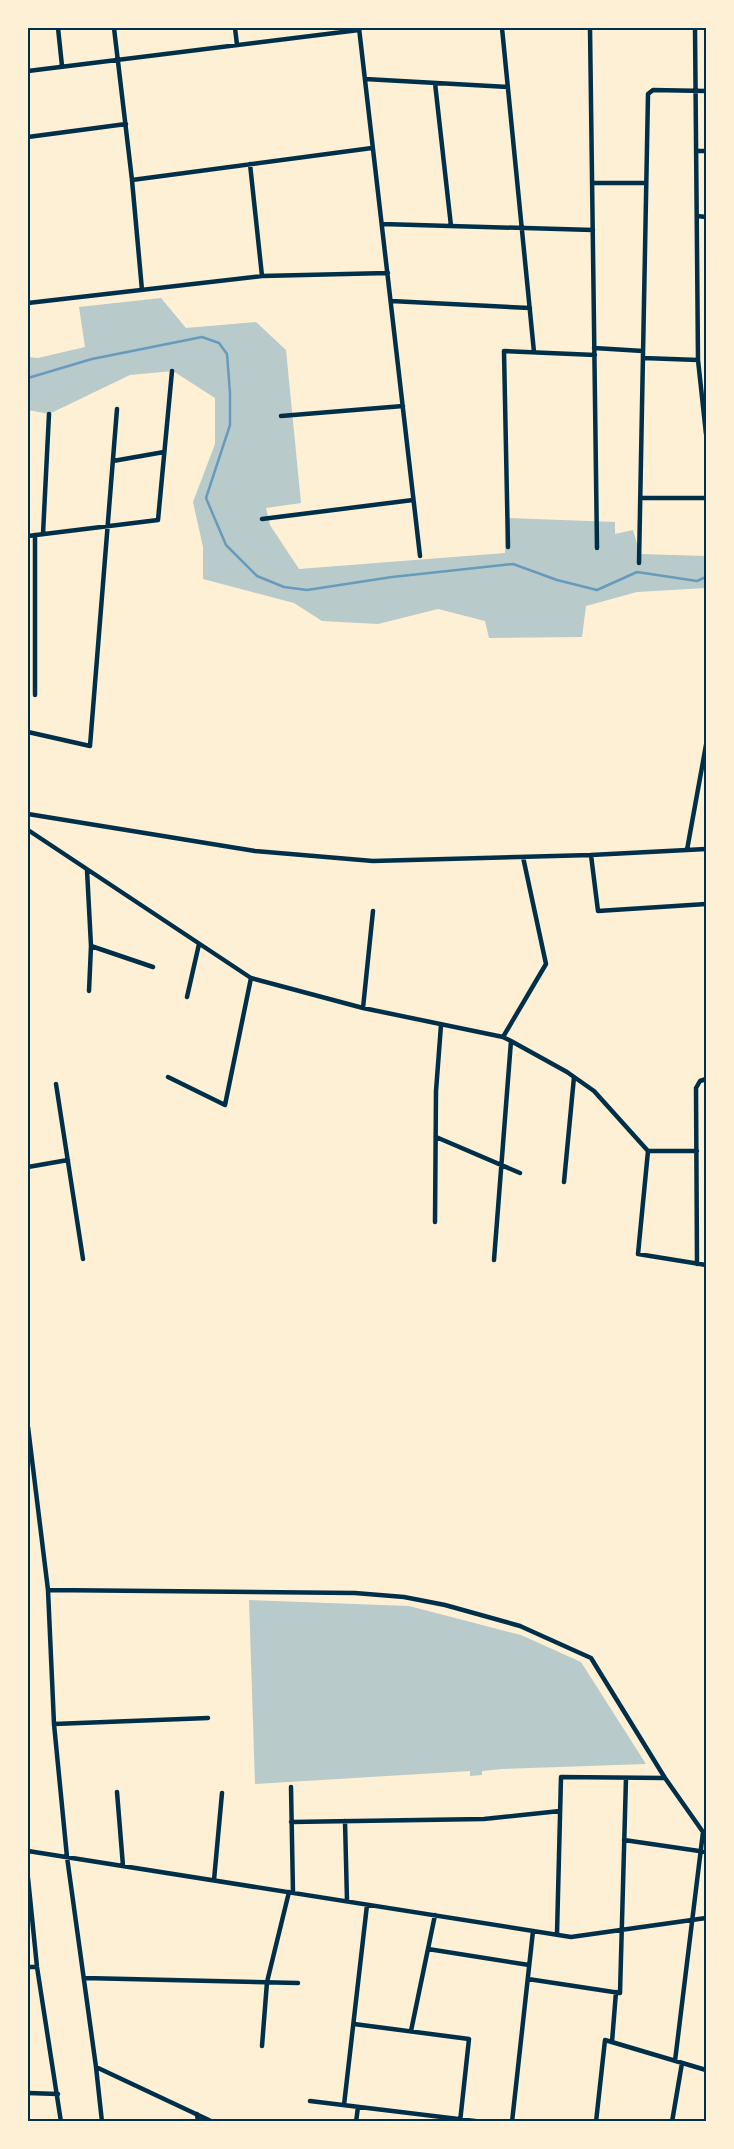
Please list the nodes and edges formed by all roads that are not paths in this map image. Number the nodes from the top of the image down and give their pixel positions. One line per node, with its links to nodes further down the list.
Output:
1 (58, 28): 10 (street)
2 (114, 28): 9 (street)
3 (235, 28): 8 (street)
4 (502, 28): 14 (street)
5 (590, 28): 24 (street)
6 (695, 28): 15 (street)
7 (359, 29): 8 (street); 12 (street)
8 (237, 45): 9 (street)
9 (118, 60): 10 (street); 17 (street)
10 (62, 66): 11 (street)
11 (28, 71)
12 (364, 79): 13 (street); 19 (street)
13 (435, 84): 14 (street); 29 (street)
14 (508, 87): 30 (street)
15 (696, 91): 16 (street); 20 (street); 25 (street)
16 (706, 91)
17 (126, 124): 18 (street); 23 (street)
18 (28, 137)
19 (372, 148): 22 (street); 28 (street)
20 (697, 150): 21 (street); 26 (street)
21 (706, 151)
22 (250, 164): 23 (street); 33 (street)
23 (132, 180): 34 (street)
24 (592, 183): 25 (street); 31 (street)
25 (646, 183): 40 (street)
26 (697, 216): 27 (street); 43 (street)
27 (706, 217)
28 (382, 224): 29 (street); 32 (street)
29 (451, 226): 30 (street)
30 (522, 228): 31 (street); 37 (street)
31 (593, 230): 38 (street)
32 (388, 273): 33 (street); 35 (street)
33 (262, 276): 34 (street)
34 (142, 290): 36 (street)
35 (391, 301): 37 (street); 45 (street)
36 (28, 303)
37 (530, 308): 39 (street)
38 (594, 348): 40 (street); 41 (street)
39 (534, 352): 41 (street); 60 (street)
40 (643, 352): 42 (street)
41 (595, 355): 61 (street)
42 (643, 358): 43 (street); 52 (street)
43 (698, 360): 49 (street)
44 (172, 371): 50 (street)
45 (402, 406): 48 (street); 54 (street)
46 (117, 409): 51 (street)
47 (49, 414): 57 (street)
48 (281, 416)
49 (706, 434)
50 (164, 452): 51 (street); 56 (street)
51 (113, 460): 56 (street)
52 (640, 498): 53 (street); 63 (street)
53 (706, 498)
54 (413, 500): 55 (street); 62 (street)
55 (262, 519)
56 (107, 526): 57 (street); 65 (street)
57 (43, 534): 58 (street)
58 (35, 535): 59 (street); 64 (street)
59 (28, 536)
60 (508, 546)
61 (598, 548)
62 (420, 556)
63 (639, 563)
64 (35, 696)
65 (28, 732)
66 (706, 745): 70 (street)
67 (28, 814): 72 (street)
68 (28, 830): 73 (street)
69 (706, 849): 70 (street)
70 (687, 850): 71 (street)
71 (591, 855): 72 (street); 74 (street)
72 (523, 857): 84 (street)
73 (87, 870): 76 (street); 77 (street)
74 (706, 904)
75 (373, 912): 82 (street)
76 (199, 944): 79 (street); 81 (street)
77 (91, 946): 78 (street); 80 (street)
78 (154, 968)
79 (251, 978): 82 (street); 86 (street)
80 (90, 991)
81 (187, 997)
82 (363, 1008): 83 (street)
83 (441, 1025): 84 (street); 90 (street)
84 (503, 1037): 85 (street)
85 (511, 1041): 87 (street); 94 (street)
86 (168, 1077)
87 (574, 1077): 91 (street); 97 (street)
88 (706, 1079): 92 (street)
89 (56, 1084): 93 (street)
90 (436, 1136): 94 (street); 98 (street)
91 (648, 1151): 92 (street); 101 (street)
92 (697, 1151): 101 (street)
93 (68, 1160): 95 (street); 99 (street)
94 (501, 1165): 96 (street); 100 (street)
95 (28, 1168)
96 (520, 1173)
97 (564, 1182)
98 (436, 1222)
99 (82, 1259)
100 (494, 1260)
101 (697, 1264): 102 (street)
102 (706, 1265)
103 (28, 1427): 104 (street)
104 (48, 1590): 106 (street); 108 (street)
105 (208, 1718): 106 (street)
106 (54, 1724): 119 (street)
107 (626, 1778): 108 (street); 112 (street); 115 (street)
108 (665, 1778): 117 (street)
109 (290, 1788): 114 (street)
110 (117, 1792): 120 (street)
111 (222, 1793): 122 (street)
112 (560, 1811): 113 (street); 131 (street)
113 (344, 1821): 114 (street); 124 (street)
114 (291, 1822): 123 (street)
115 (624, 1840): 117 (street); 129 (street)
116 (28, 1850): 119 (street)
117 (700, 1851): 118 (street); 128 (street)
118 (706, 1852)
119 (67, 1857): 120 (street); 136 (street)
120 (123, 1866): 122 (street)
121 (28, 1878): 135 (street)
122 (214, 1880): 123 (street)
123 (291, 1892): 124 (street); 138 (street)
124 (347, 1901): 125 (street)
125 (367, 1905): 126 (street); 141 (street)
126 (435, 1915): 130 (street); 132 (street)
127 (706, 1918): 128 (street)
128 (692, 1920): 129 (street); 145 (street)
129 (622, 1929): 131 (street); 140 (street)
130 (533, 1931): 131 (street); 133 (street)
131 (557, 1934)
132 (428, 1949): 133 (street); 142 (street)
133 (529, 1965): 137 (street)
134 (28, 1967): 135 (street)
135 (37, 1967): 150 (street)
136 (84, 1978): 138 (street); 147 (street)
137 (528, 1979): 140 (street); 162 (street)
138 (267, 1982): 139 (street); 144 (street)
139 (298, 1983)
140 (616, 1992): 143 (street)
141 (354, 2024): 142 (street); 152 (street)
142 (411, 2031): 155 (street)
143 (612, 2042): 145 (street); 163 (street)
144 (262, 2046)
145 (675, 2061): 146 (street)
146 (682, 2063): 148 (street); 164 (street)
147 (96, 2067): 154 (street); 157 (street)
148 (706, 2070)
149 (28, 2093): 150 (street)
150 (58, 2094): 156 (street)
151 (310, 2101): 152 (street)
152 (344, 2105): 153 (street)
153 (358, 2107): 155 (street); 160 (street)
154 (197, 2114): 158 (street); 159 (street)
155 (460, 2120): 161 (street)
156 (61, 2122)
157 (102, 2122)
158 (198, 2122)
159 (213, 2122)
160 (356, 2122)
161 (484, 2122)
162 (512, 2122)
163 (596, 2122)
164 (672, 2122)

